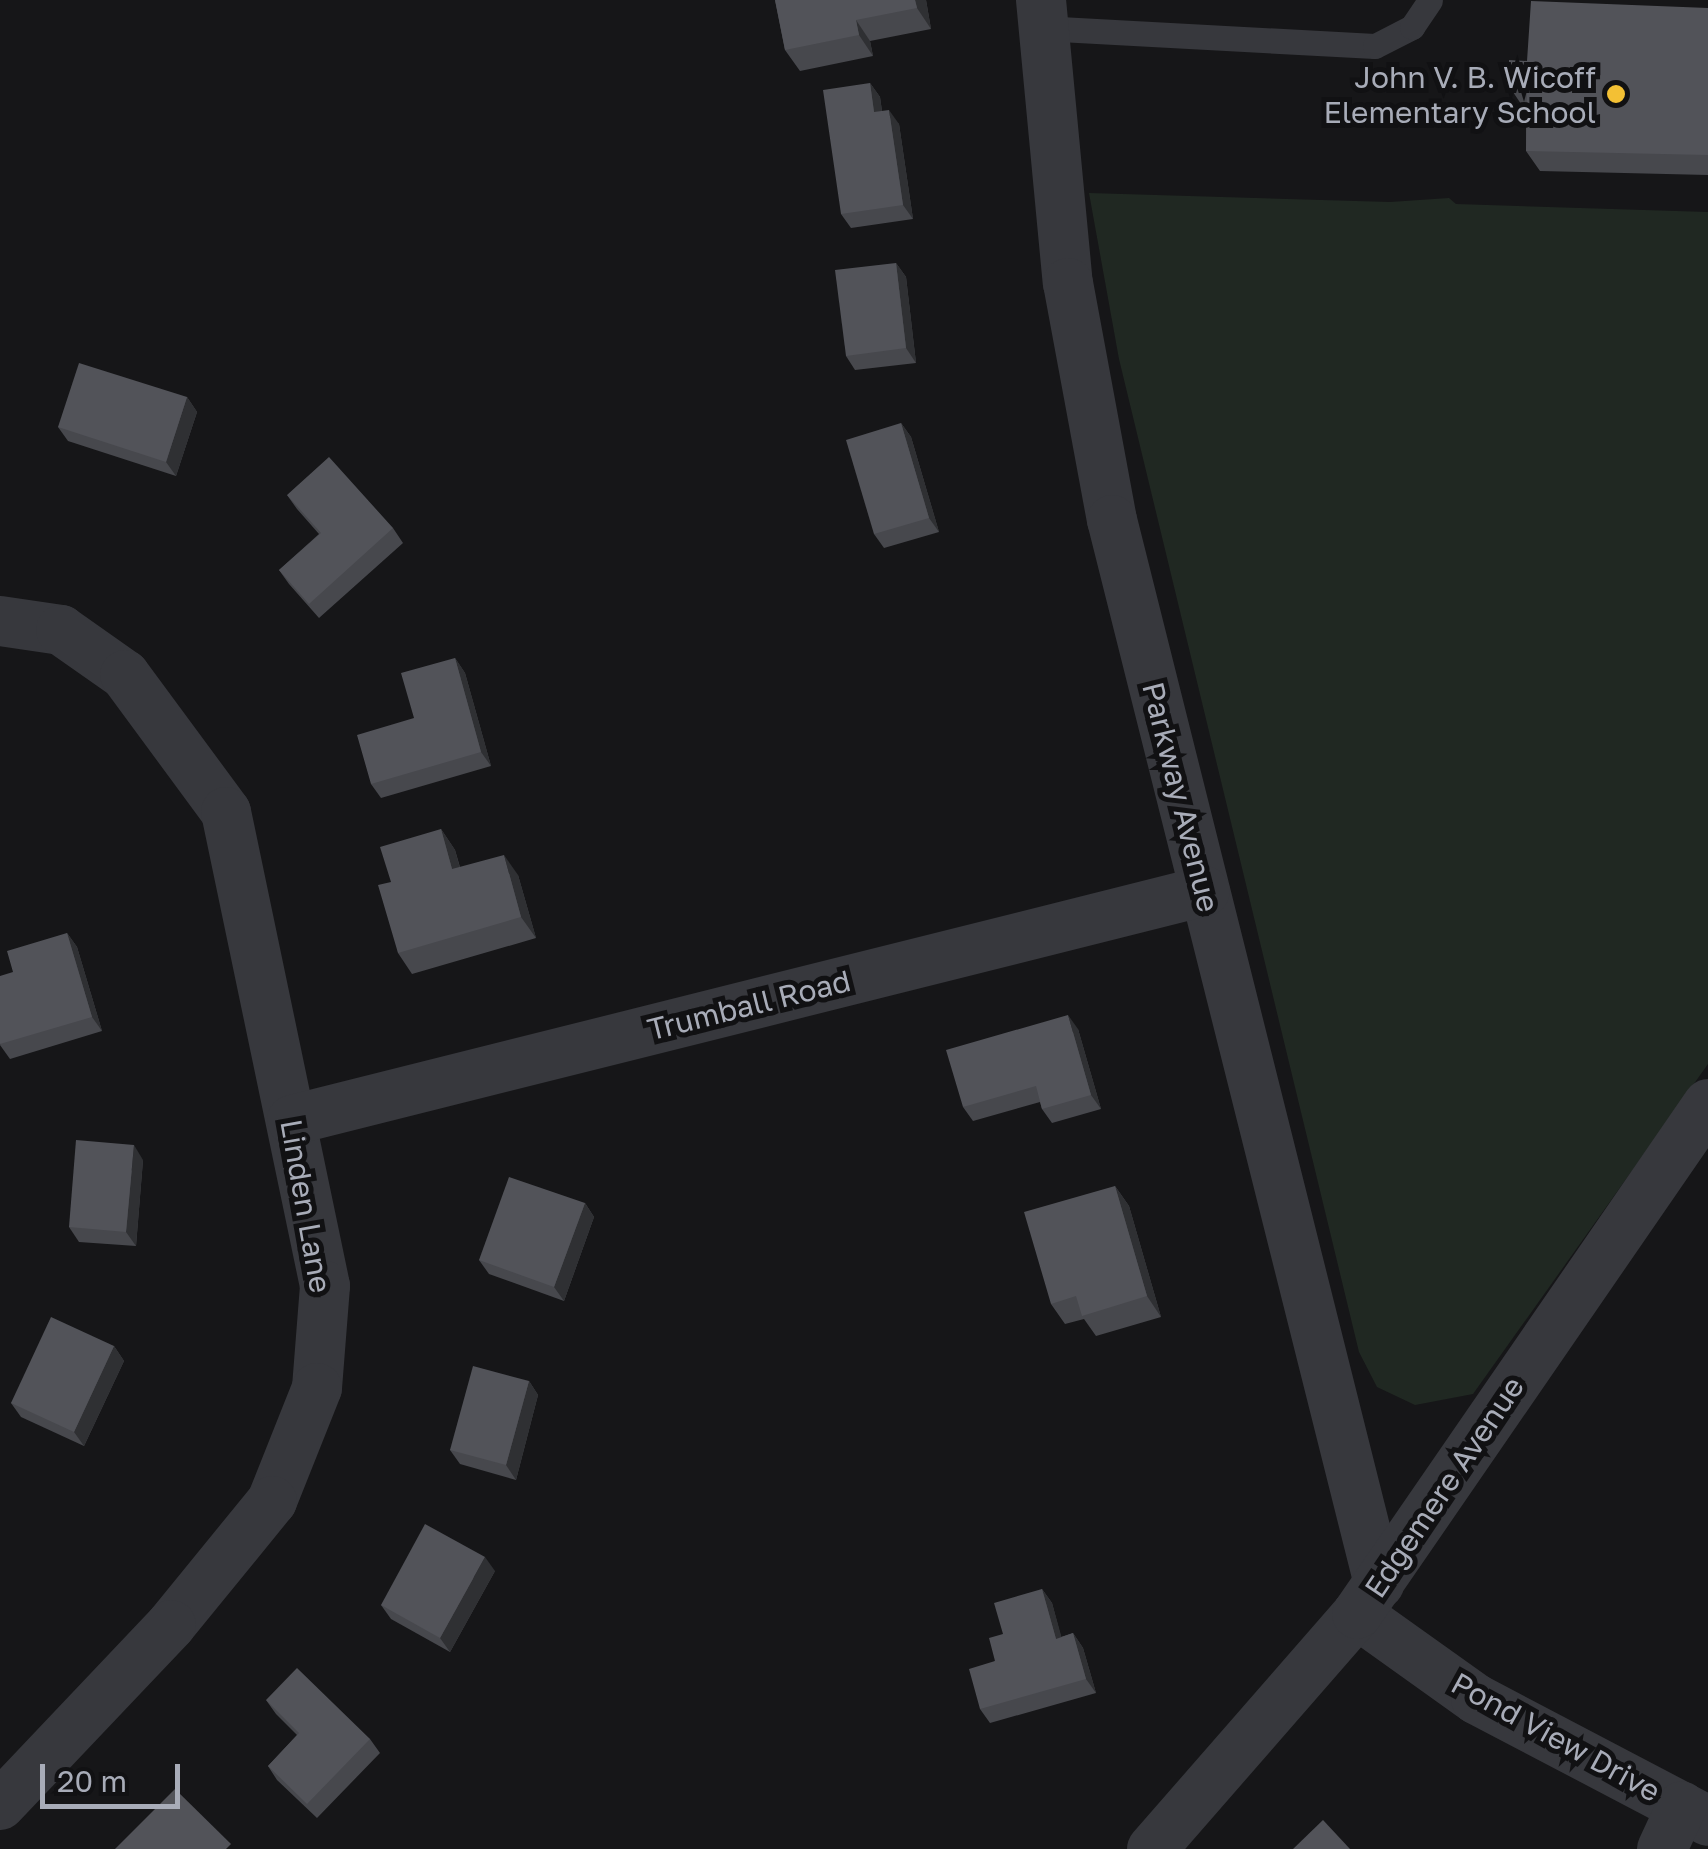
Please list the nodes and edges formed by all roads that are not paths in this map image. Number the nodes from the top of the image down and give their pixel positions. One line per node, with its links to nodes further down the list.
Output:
1 (1430, 0): 2 (lane)
2 (1042, 14): 4 (street, Parkway Avenue)
3 (0, 621): 6 (street, Linden Lane)
4 (1205, 891): 6 (street, Trumball Road); 7 (street, Parkway Avenue)
5 (1708, 1104): 7 (street, Edgemere Avenue)
6 (292, 1120): 8 (street, Linden Lane)
7 (1368, 1599): 9 (street, Pond View Drive); 10 (street, Edgemere Avenue)
8 (0, 1804)
9 (1684, 1825)
10 (1152, 1849)

